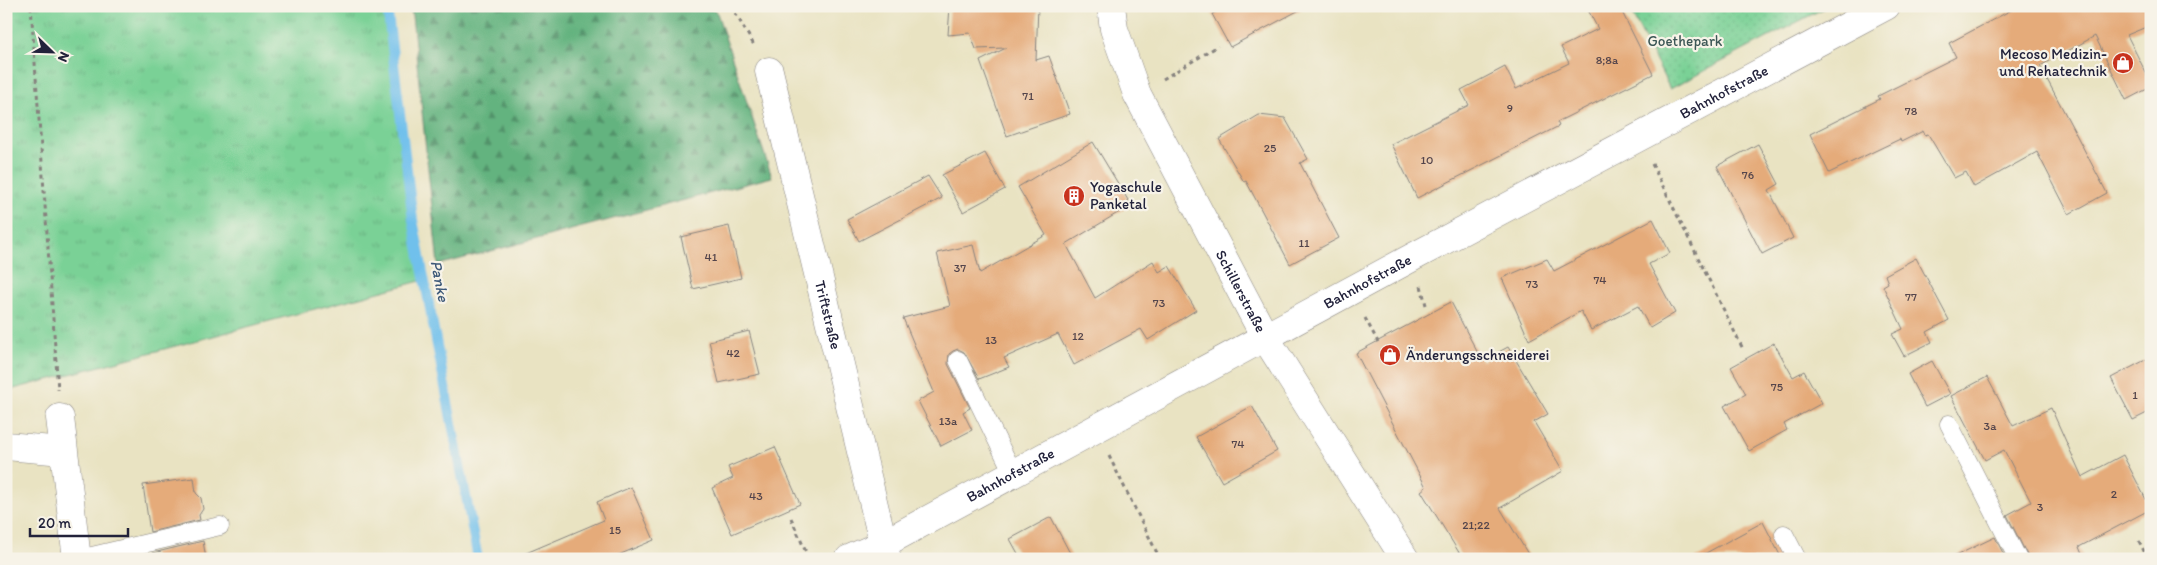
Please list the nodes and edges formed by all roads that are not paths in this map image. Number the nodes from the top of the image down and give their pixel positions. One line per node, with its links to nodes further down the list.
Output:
1 (1111, 6): 4 (street, Schillerstraße)
2 (1886, 6): 4 (street, Bahnhofstraße)
3 (769, 71): 13 (street, Triftstraße)
4 (1265, 337): 10 (street, Bahnhofstraße); 16 (street, Schillerstraße)
5 (958, 360): 10 (lane)
6 (60, 418): 9 (street)
7 (1949, 424): 18 (lane)
8 (6, 446): 9 (street)
9 (63, 451): 14 (street)
10 (1013, 473): 13 (street, Bahnhofstraße)
11 (220, 526): 14 (lane)
12 (1784, 534): 17 (lane)
13 (885, 552): 15 (street, Bahnhofstraße)
14 (78, 559)
15 (849, 559)
16 (1405, 559)
17 (1797, 559)
18 (2018, 559)

